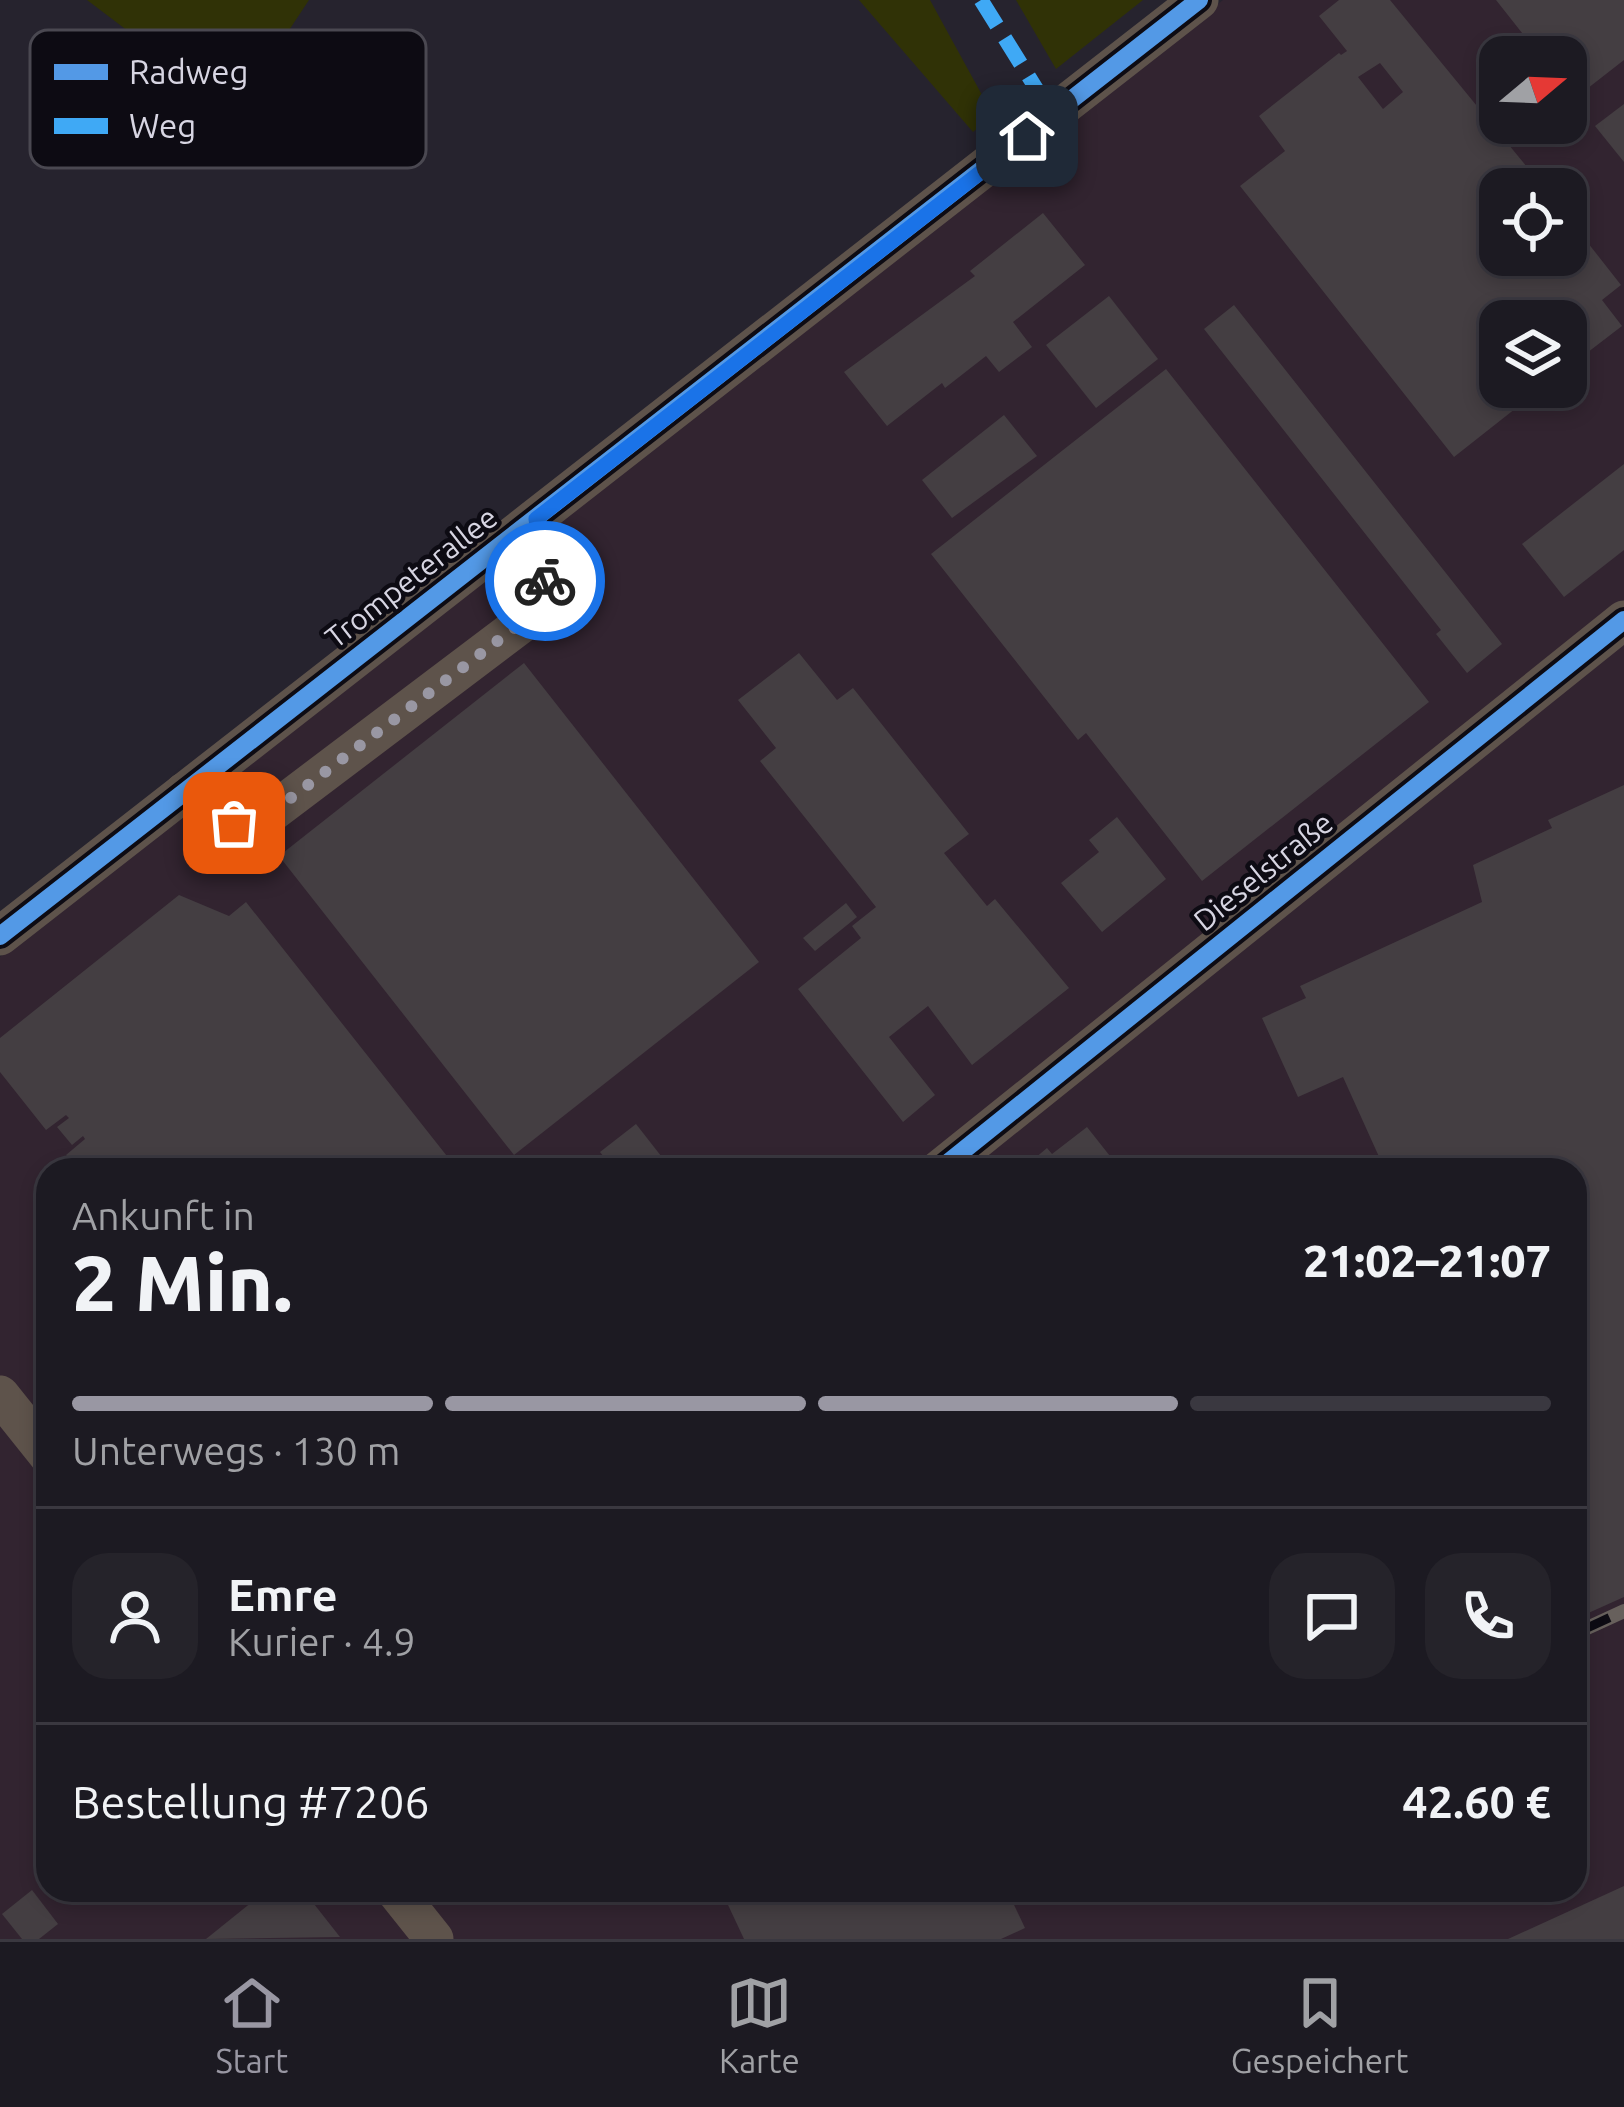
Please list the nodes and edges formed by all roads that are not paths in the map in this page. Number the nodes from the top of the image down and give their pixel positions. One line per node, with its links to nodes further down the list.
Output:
1 (1199, 0): 2 (street, Trompeterallee)
2 (536, 519): 4 (street, Trompeterallee); 4 (street)
3 (1624, 620): 6 (street, Dieselstraße)
4 (184, 792): 5 (street, Trompeterallee)
5 (0, 936)
6 (955, 1158)
7 (0, 1395): 8 (street)
8 (36, 1440)
9 (405, 1902): 10 (street)
10 (434, 1939)

